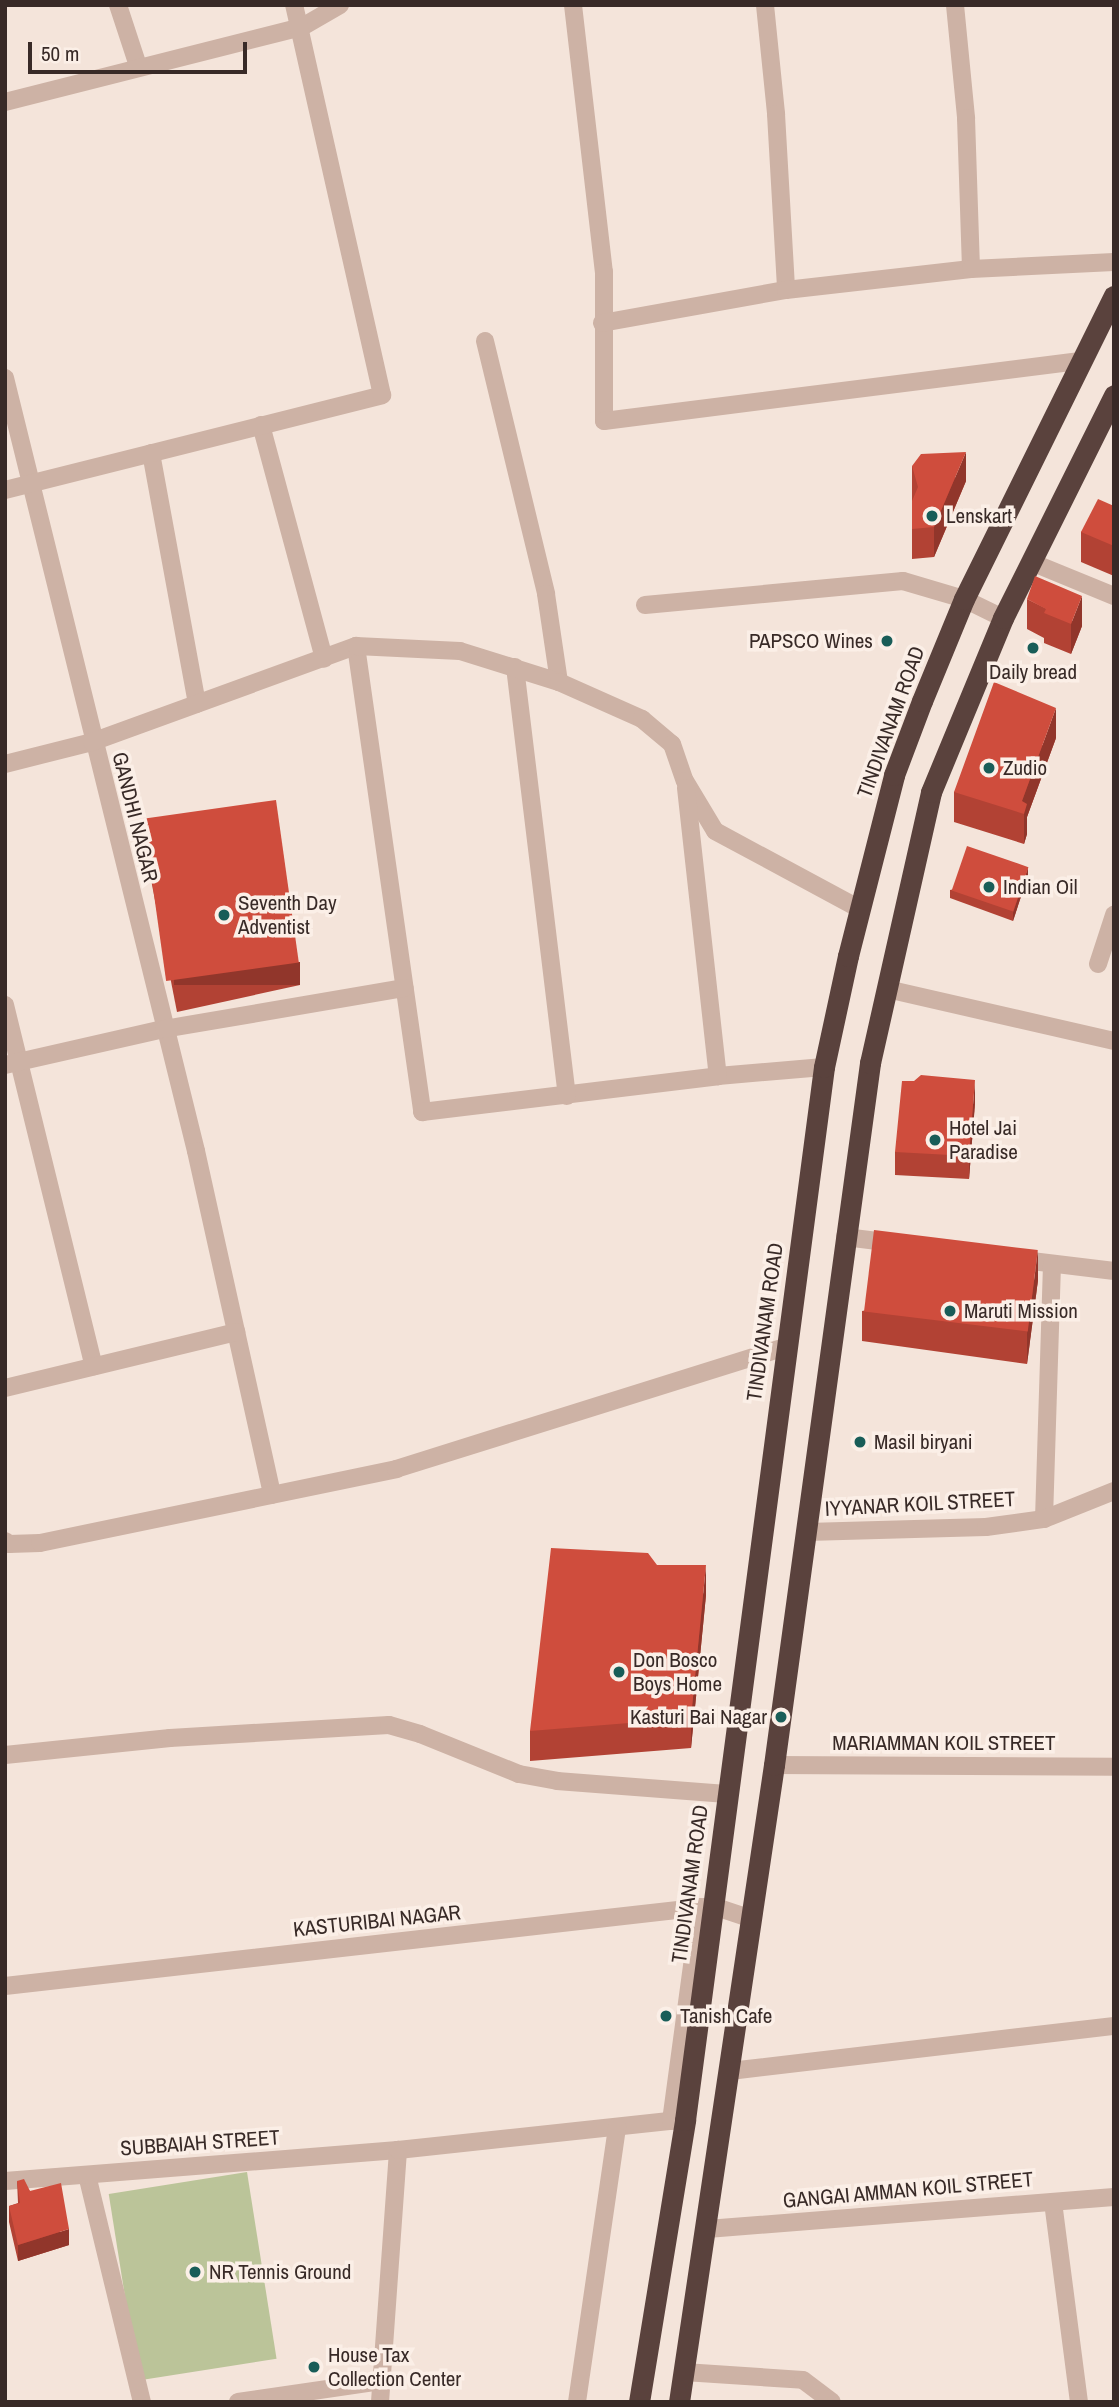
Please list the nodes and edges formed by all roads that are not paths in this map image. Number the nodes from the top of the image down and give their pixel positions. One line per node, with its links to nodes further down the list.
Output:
1 (118, 5): 8 (street)
2 (294, 5): 7 (street)
3 (340, 5): 7 (street)
4 (573, 5): 14 (street)
5 (765, 5): 12 (street)
6 (955, 5): 11 (street)
7 (302, 27): 8 (street); 19 (street)
8 (138, 66): 9 (street)
9 (5, 102)
10 (1114, 262): 11 (street)
11 (971, 268): 12 (street)
12 (786, 290): 14 (street)
13 (1114, 296): 16 (highway, TINDIVANAM ROAD)
14 (602, 323): 16 (street)
15 (485, 341): 31 (street)
16 (1080, 361): 25 (highway, TINDIVANAM ROAD)
17 (5, 378): 21 (street, GANDHI NAGAR)
18 (1114, 394): 23 (highway)
19 (261, 425): 20 (street); 29 (street)
20 (151, 453): 21 (street); 32 (street)
21 (32, 484): 22 (street); 33 (street, GANDHI NAGAR)
22 (5, 490)
23 (1031, 562): 24 (street); 27 (highway)
24 (1114, 596)
25 (964, 599): 26 (street); 27 (street); 36 (highway, TINDIVANAM ROAD)
26 (645, 605)
27 (1003, 618): 40 (highway)
28 (356, 646): 29 (street); 30 (street); 39 (street)
29 (324, 659): 32 (street)
30 (515, 667): 31 (street); 47 (street)
31 (559, 682): 35 (street)
32 (197, 705): 33 (street)
33 (92, 742): 34 (street); 42 (street, GANDHI NAGAR)
34 (5, 764)
35 (685, 781): 36 (street); 46 (street)
36 (860, 909): 45 (highway, TINDIVANAM ROAD)
37 (1114, 915): 38 (street)
38 (1098, 964)
39 (405, 988): 42 (street); 47 (street)
40 (887, 989): 43 (street); 48 (highway)
41 (5, 1005): 44 (street)
42 (164, 1029): 44 (street); 53 (street, GANDHI NAGAR)
43 (1114, 1041)
44 (12, 1064): 55 (street)
45 (824, 1067): 46 (street); 54 (highway, TINDIVANAM ROAD)
46 (718, 1076): 47 (street)
47 (567, 1096)
48 (845, 1237): 49 (street); 60 (highway)
49 (914, 1246)
50 (997, 1256): 51 (street)
51 (1052, 1264): 52 (street); 59 (street)
52 (1114, 1272)
53 (236, 1332): 55 (street); 58 (street, GANDHI NAGAR)
54 (786, 1347): 58 (street); 65 (highway, TINDIVANAM ROAD)
55 (94, 1366): 56 (street)
56 (5, 1388)
57 (1114, 1490): 59 (street, IYYANAR KOIL STREET)
58 (272, 1495): 61 (street)
59 (1044, 1519): 60 (street, IYYANAR KOIL STREET)
60 (807, 1532): 63 (highway)
61 (5, 1541)
62 (5, 1755): 65 (street)
63 (775, 1765): 64 (street, MARIAMMAN KOIL STREET); 67 (highway)
64 (1114, 1767)
65 (727, 1794): 66 (highway, TINDIVANAM ROAD)
66 (706, 1906): 67 (street, KASTURIBAI NAGAR); 68 (street, KASTURIBAI NAGAR); 71 (street, SUBBAIAH STREET); 84 (highway, TINDIVANAM ROAD)
67 (752, 1919): 70 (highway)
68 (5, 1986)
69 (1114, 2026): 70 (street)
70 (730, 2071): 77 (highway)
71 (617, 2127): 72 (street, SUBBAIAH STREET); 83 (street)
72 (398, 2150): 73 (street, SUBBAIAH STREET); 79 (street)
73 (86, 2175): 74 (street, SUBBAIAH STREET); 80 (street)
74 (5, 2181)
75 (1114, 2197): 76 (street, GANGAI AMMAN KOIL STREET)
76 (1053, 2202): 77 (street, GANGAI AMMAN KOIL STREET); 87 (street)
77 (706, 2229): 78 (highway)
78 (684, 2372): 85 (highway); 86 (street)
79 (382, 2381): 81 (street); 82 (street)
80 (142, 2402)
81 (238, 2402)
82 (380, 2402)
83 (577, 2402)
84 (639, 2402)
85 (679, 2402)
86 (832, 2402)
87 (1079, 2402)

